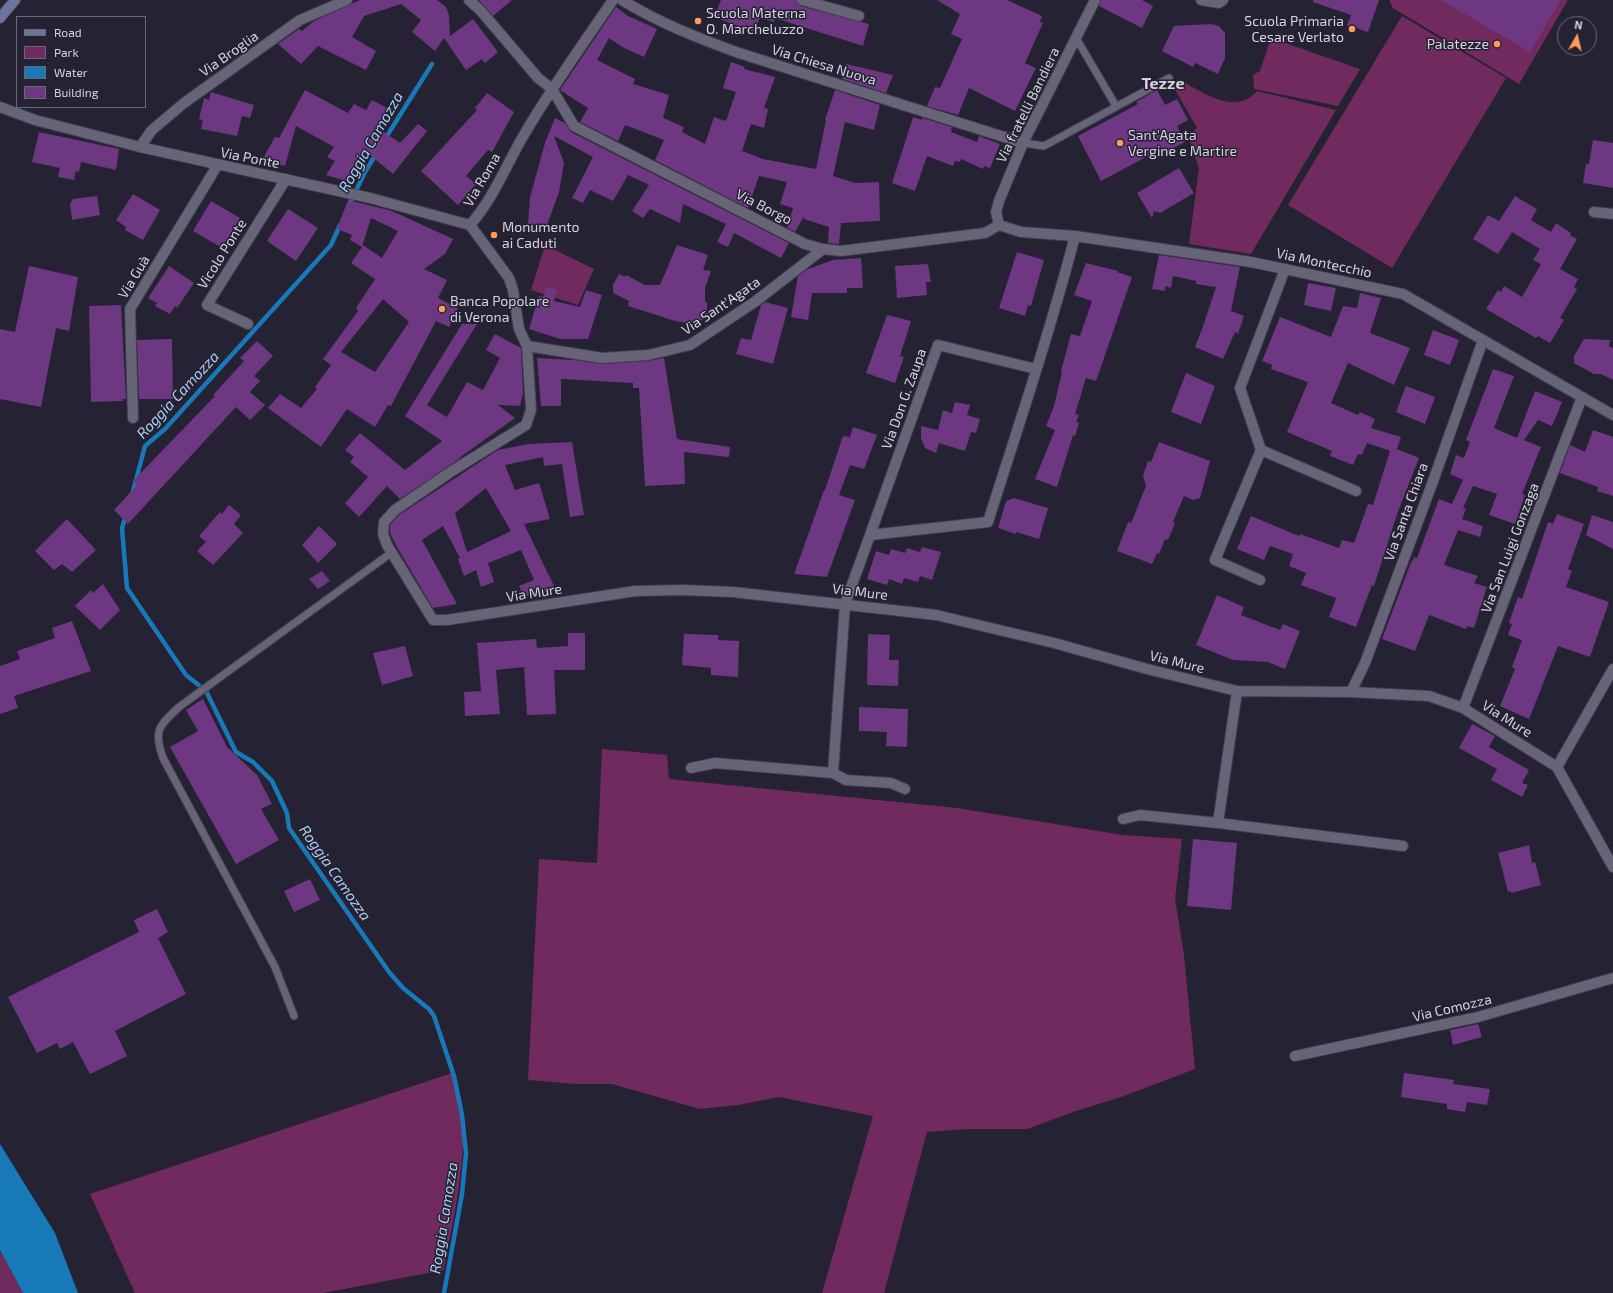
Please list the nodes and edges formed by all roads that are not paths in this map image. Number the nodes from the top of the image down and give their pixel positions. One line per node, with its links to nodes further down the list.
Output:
1 (9, 0): 11 (main road)
2 (15, 0): 13 (main road)
3 (347, 0): 22 (street, Via Broglia)
4 (469, 0): 16 (street)
5 (613, 0): 16 (street, Via Roma)
6 (622, 0): 21 (street, Via Chiesa Nuova)
7 (802, 0): 12 (street)
8 (1095, 0): 14 (street, Via fratelli Bandiera)
9 (1202, 0): 10 (street)
10 (1223, 0)
11 (0, 6)
12 (859, 16)
13 (0, 18)
14 (1076, 38): 17 (lane); 21 (street, Via fratelli Bandiera)
15 (1169, 78): 17 (lane)
16 (552, 89): 27 (street, Via Roma); 30 (street, Via Borgo)
17 (1116, 106): 21 (lane)
18 (0, 107): 20 (street, Via Ponte)
19 (0, 115): 20 (street, Via Ponte)
20 (24, 117): 22 (street, Via Ponte)
21 (1023, 143): 28 (street, Via fratelli Bandiera)
22 (140, 147): 23 (street, Via Ponte)
23 (217, 166): 24 (street, Via Ponte); 39 (street, Via Guà)
24 (286, 180): 27 (street, Via Ponte); 32 (street, Vicolo Ponte)
25 (1594, 212): 26 (street)
26 (1613, 214)
27 (470, 225): 34 (street, Via Roma)
28 (999, 225): 29 (street, Via Montecchio); 30 (street, Via Borgo)
29 (1075, 236): 31 (street, Via Montecchio); 35 (street)
30 (823, 249): 34 (street, Via Sant'Agata)
31 (1285, 269): 33 (street, Via Montecchio); 40 (street)
32 (248, 324)
33 (1483, 340): 36 (street, Via Montecchio); 48 (street, Via Santa Chiara)
34 (527, 346): 37 (street, Via Roma)
35 (1036, 368): 42 (street); 42 (street, Via Don G. Zaupa)
36 (1582, 397): 38 (street, Via Montecchio); 49 (street, Via San Luigi Gonzaga)
37 (531, 410): 43 (street, Via Mure)
38 (1613, 415)
39 (133, 418)
40 (1261, 450): 41 (street); 44 (street)
41 (1356, 491)
42 (870, 535): 45 (street, Via Don G. Zaupa)
43 (391, 553): 45 (street, Via Mure); 59 (lane)
44 (1260, 580)
45 (845, 604): 47 (street, Via Mure); 52 (street, Via Don G. Zaupa)
46 (1613, 669): 50 (street)
47 (1237, 691): 48 (street, Via Mure); 55 (street)
48 (1351, 692): 49 (street, Via Mure)
49 (1463, 708): 50 (street, Via Mure)
50 (1557, 767): 57 (street)
51 (691, 768): 52 (street)
52 (833, 773): 53 (street)
53 (905, 790)
54 (1123, 819): 55 (street)
55 (1218, 823): 56 (street)
56 (1403, 846)
57 (1613, 867)
58 (1613, 978): 60 (street, Via Comozza)
59 (294, 1016)
60 (1295, 1056)

